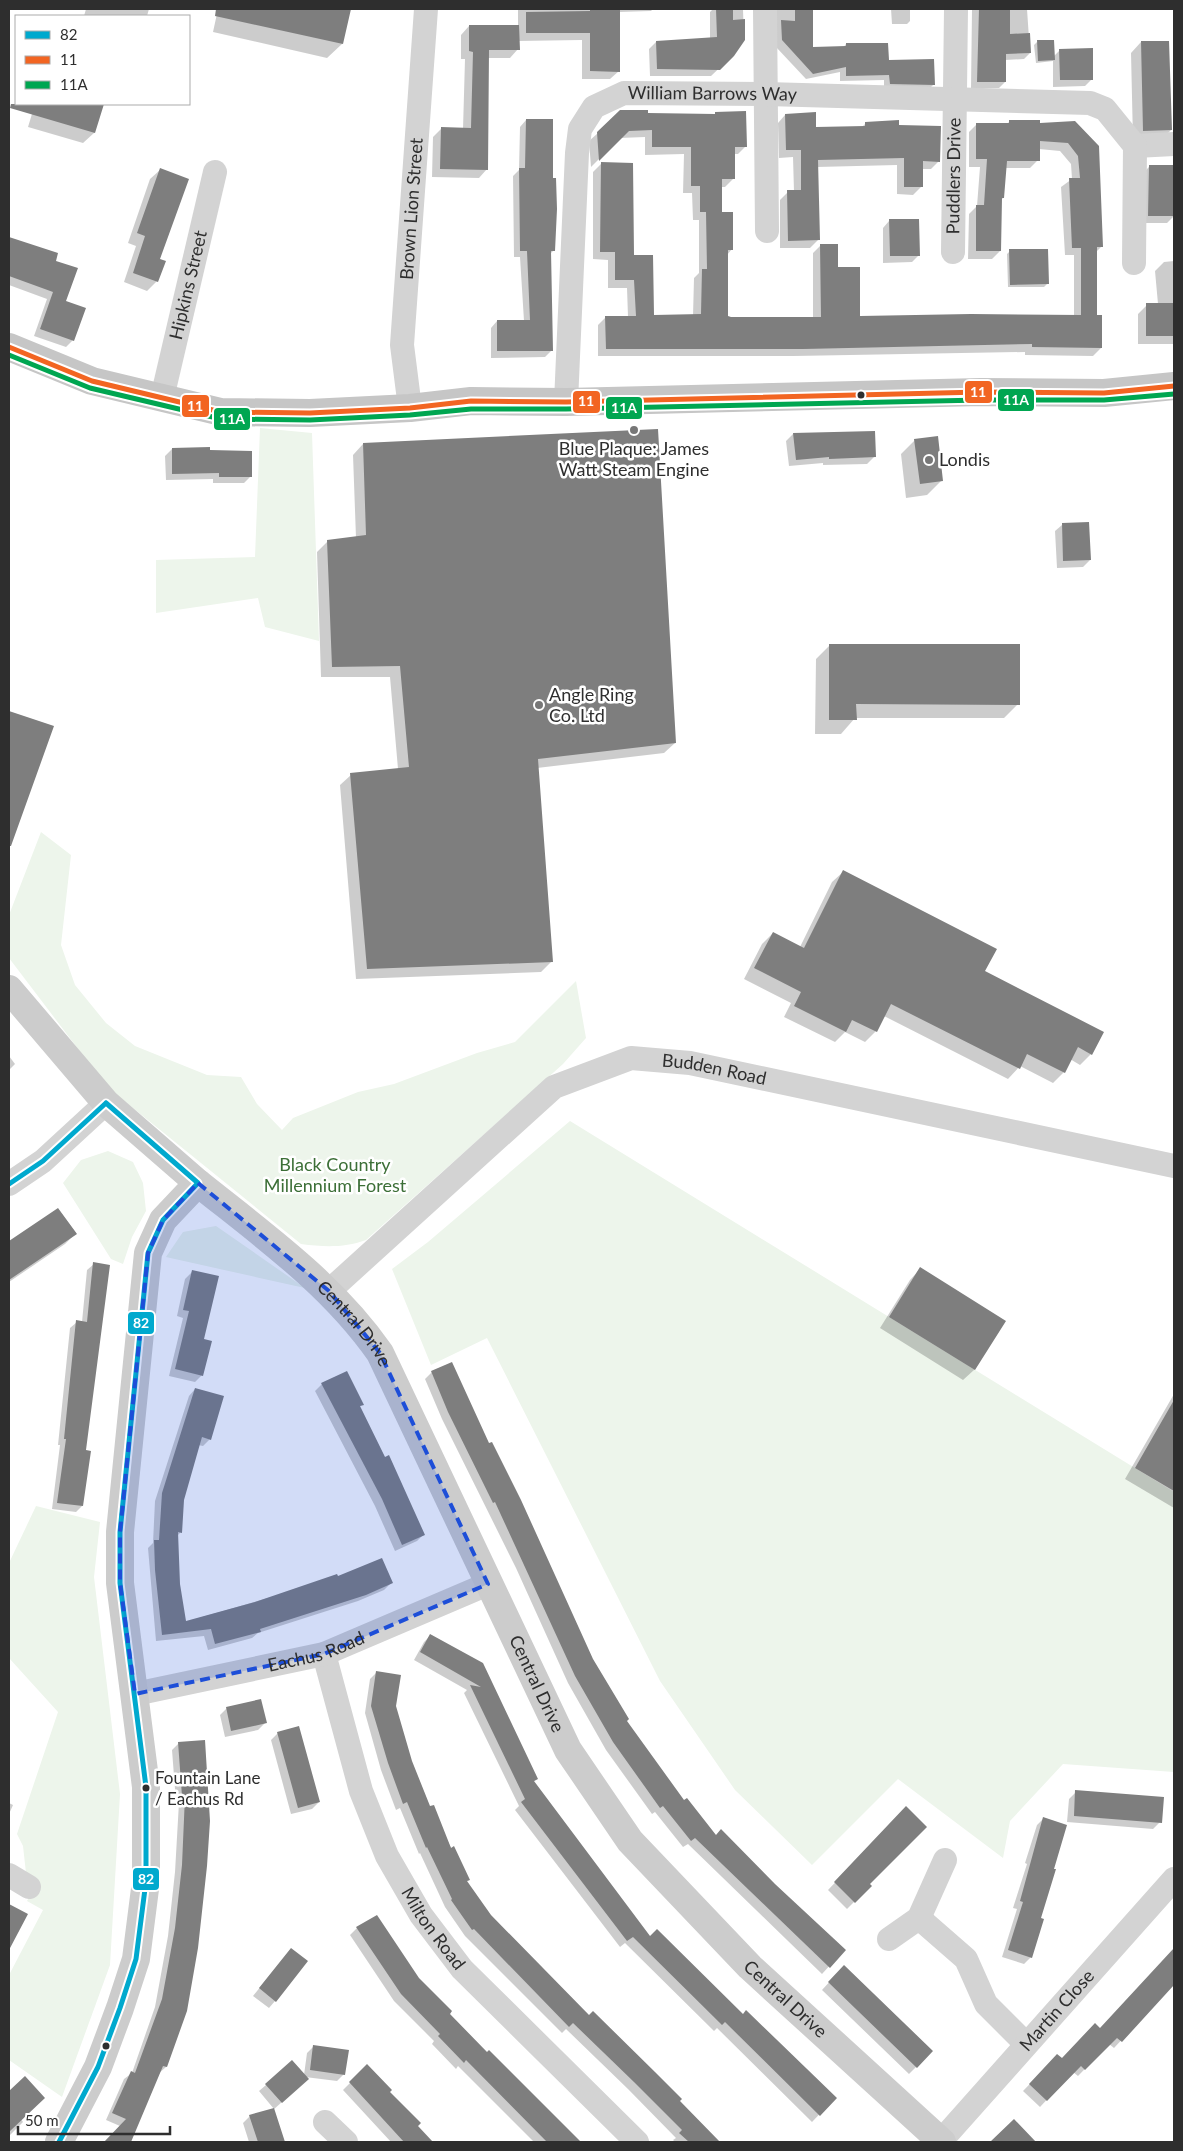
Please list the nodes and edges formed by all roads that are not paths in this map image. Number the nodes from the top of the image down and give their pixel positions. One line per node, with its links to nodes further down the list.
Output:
1 (426, 9): 16 (street, Brown Lion Street)
2 (765, 9): 4 (street)
3 (956, 9): 5 (street, Puddlers Drive)
4 (766, 94): 5 (street, William Barrows Way); 9 (street); 15 (street, William Barrows Way)
5 (954, 101): 7 (street, William Barrows Way); 10 (street, Puddlers Drive)
6 (1174, 144): 7 (street)
7 (1135, 146): 11 (street)
8 (215, 172): 14 (street, Hipkins Street)
9 (767, 231)
10 (953, 252)
11 (1134, 263)
12 (9, 346): 14 (main road)
13 (1174, 386): 15 (main road)
14 (162, 398): 16 (main road)
15 (566, 402): 16 (main road)
16 (410, 408)
17 (9, 989): 18 (street, Central Drive)
18 (106, 1103): 20 (street); 21 (street, Central Drive)
19 (1174, 1166): 22 (street, Budden Road)
20 (9, 1184)
21 (198, 1184): 22 (street, Central Drive); 25 (street)
22 (329, 1291): 23 (street, Central Drive)
23 (488, 1584): 24 (street, Eachus Road); 35 (street, Central Drive)
24 (324, 1654): 25 (street, Eachus Road); 34 (street, Milton Road)
25 (135, 1694): 32 (street)
26 (945, 1860): 28 (street)
27 (1174, 1879): 30 (street, Martin Close)
28 (919, 1918): 29 (street); 30 (street)
29 (889, 1939)
30 (1026, 2044): 35 (street, Martin Close)
31 (325, 2122): 33 (street)
32 (58, 2142)
33 (346, 2142)
34 (637, 2142)
35 (941, 2142)

